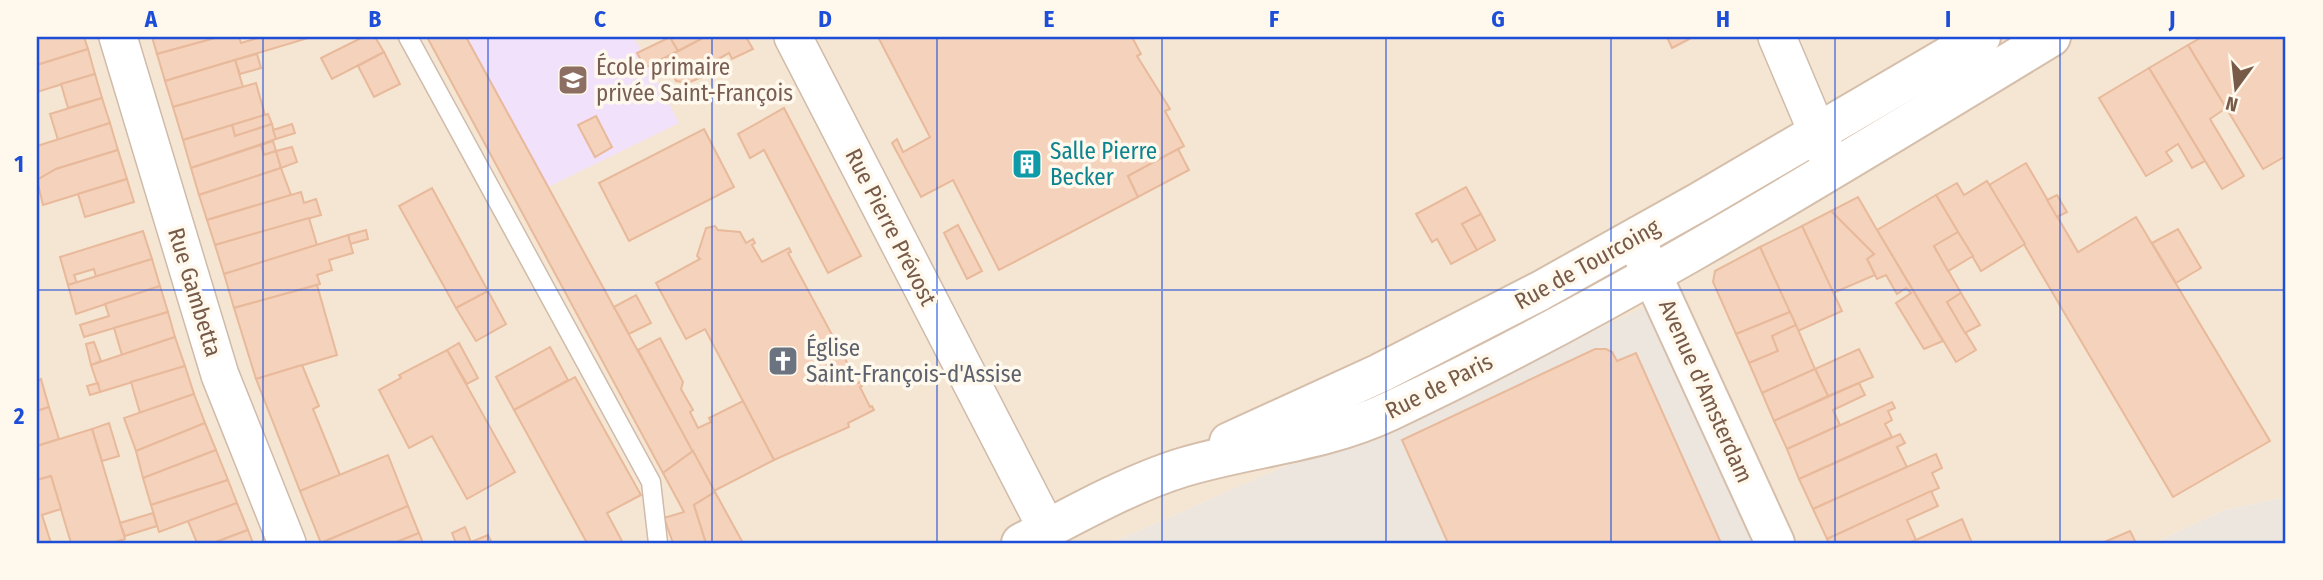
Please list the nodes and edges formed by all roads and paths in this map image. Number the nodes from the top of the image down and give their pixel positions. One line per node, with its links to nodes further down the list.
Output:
1 (118, 37): 13 (street, Rue Gambetta)
2 (408, 37): 14 (lane)
3 (793, 37): 12 (street, Rue Pierre Prévost)
4 (1777, 37): 7 (street)
5 (1981, 37): 7 (main road, Rue de Tourcoing)
6 (2051, 37): 8 (main road)
7 (1817, 132): 8 (street); 9 (main road, Rue de Tourcoing)
8 (1833, 169): 10 (main road, Rue de Paris)
9 (1635, 239): 10 (main road, Avenue d'Amsterdam); 11 (main road, Rue de Tourcoing)
10 (1653, 275): 11 (main road, Rue de Paris); 15 (main road, Avenue d'Amsterdam)
11 (1181, 468): 12 (main road, Rue de Paris)
12 (1034, 536)
13 (287, 543)
14 (658, 543)
15 (1775, 543)

